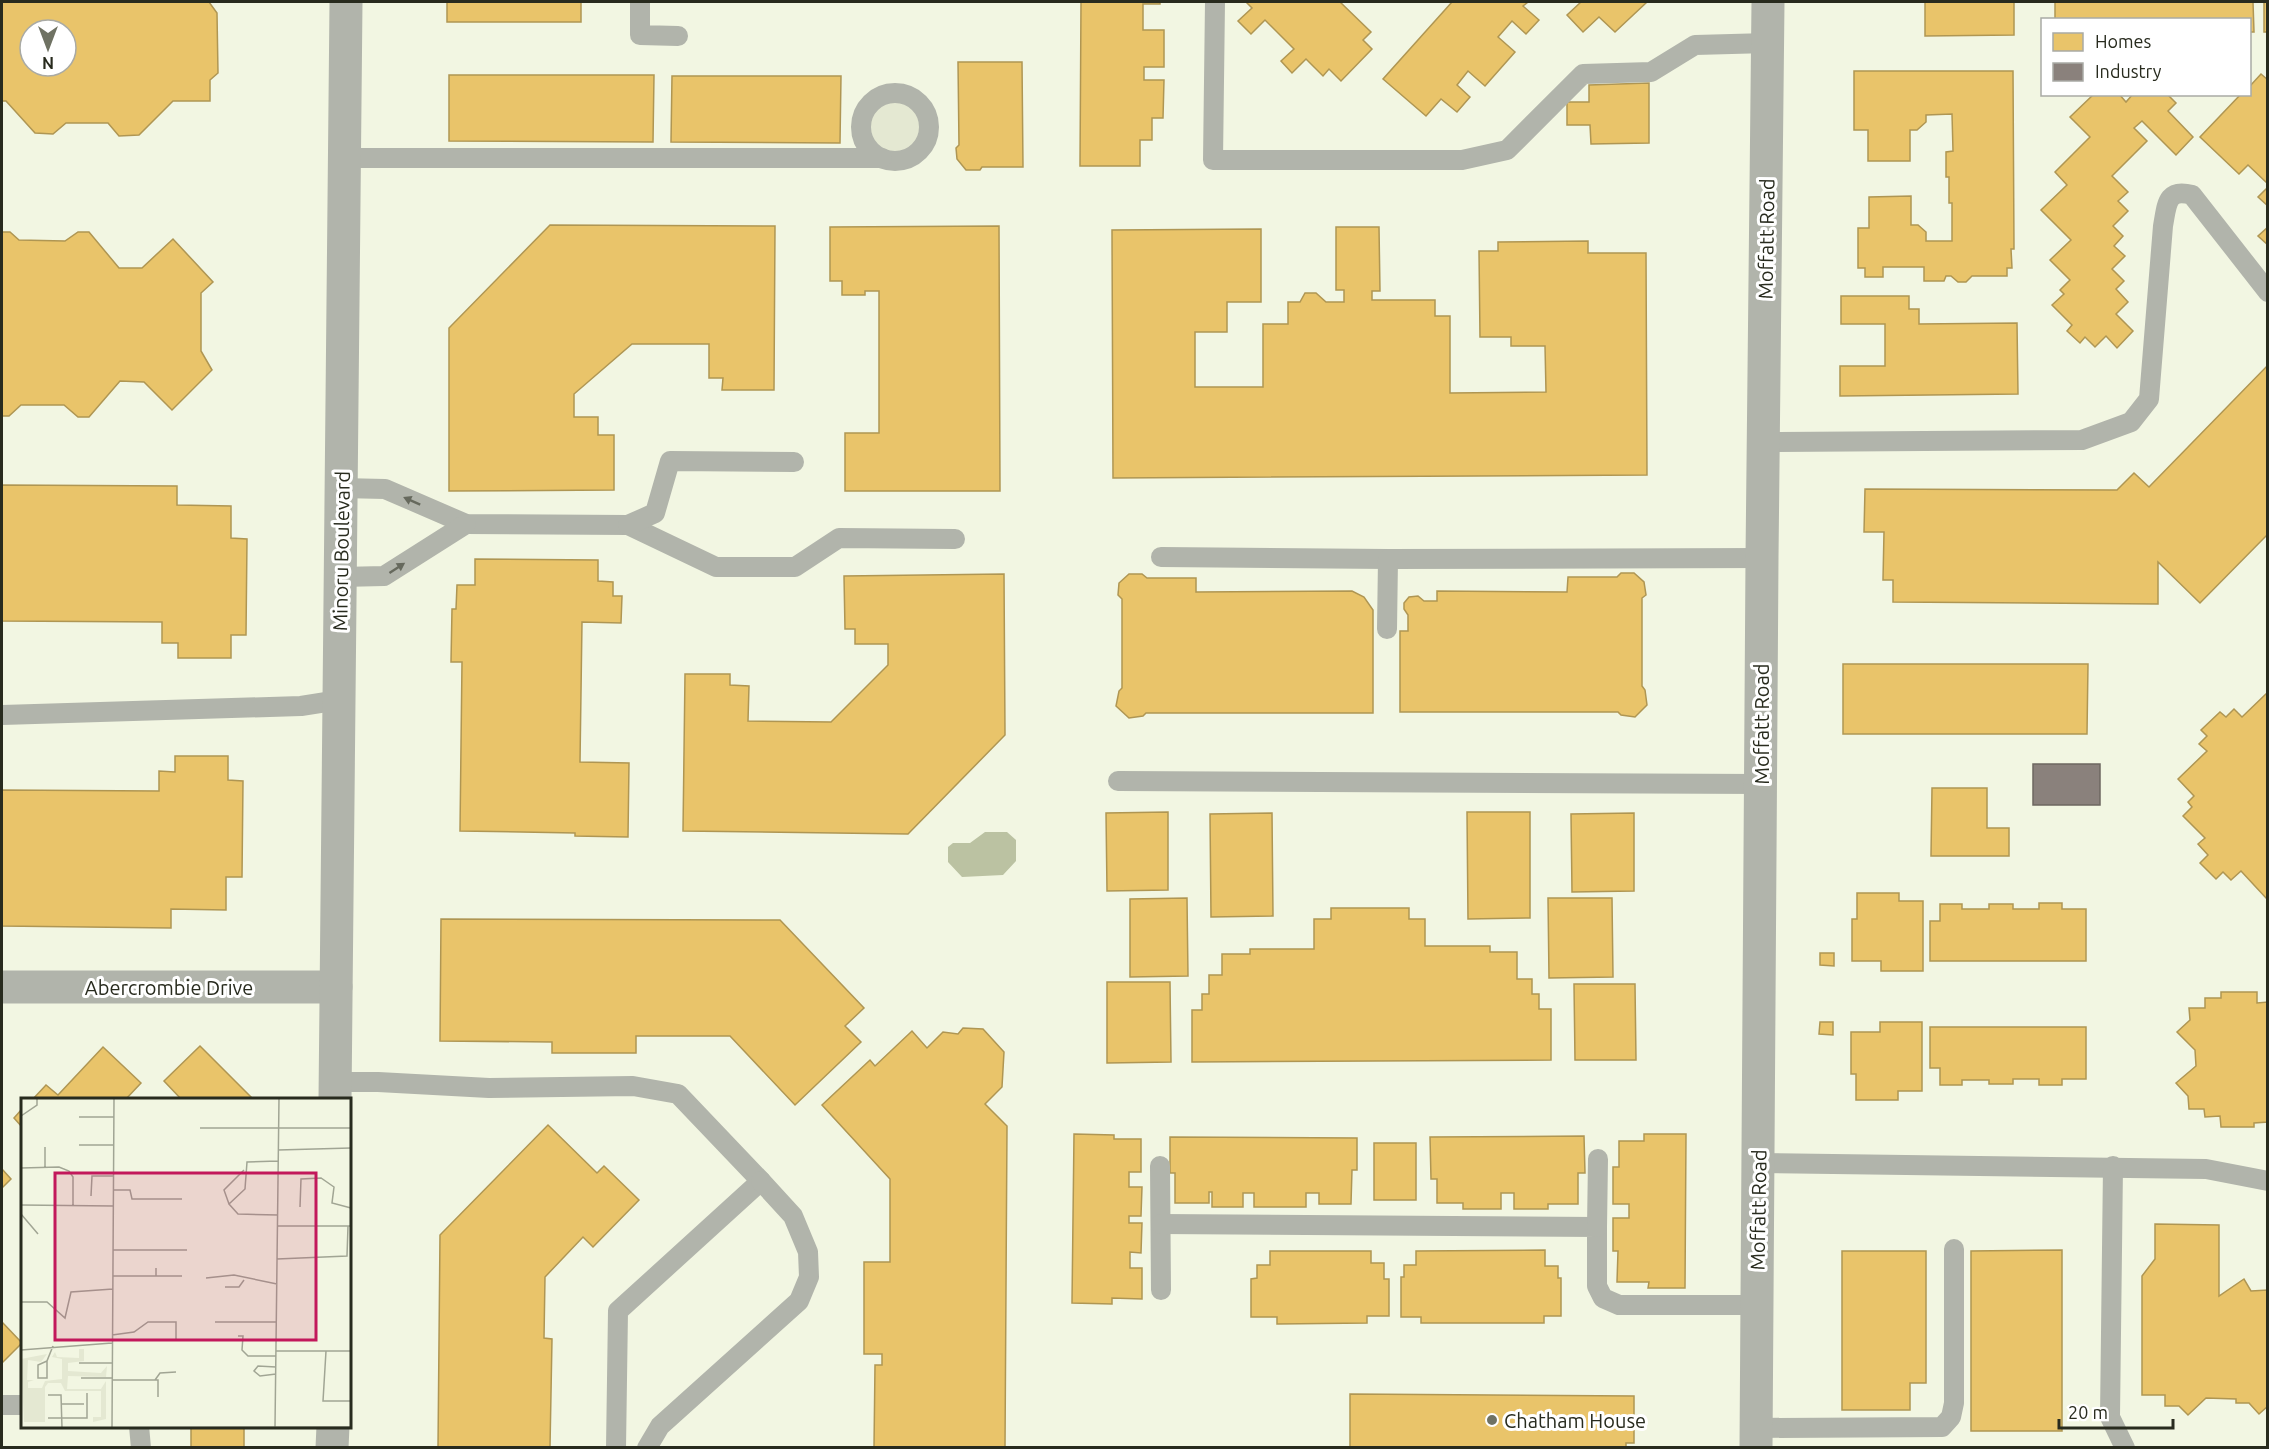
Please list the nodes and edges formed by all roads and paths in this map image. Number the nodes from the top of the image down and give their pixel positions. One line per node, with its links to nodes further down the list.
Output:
1 (346, 2): 7 (street, Minoru Boulevard)
2 (640, 2): 5 (lane)
3 (1215, 2): 6 (lane)
4 (1768, 2): 6 (street, Moffatt Road)
5 (678, 36)
6 (1768, 43): 10 (street, Moffatt Road)
7 (344, 158): 8 (lane); 12 (street, Minoru Boulevard)
8 (882, 158)
9 (2268, 292): 10 (lane)
10 (1764, 442): 17 (street, Moffatt Road)
11 (794, 462): 14 (lane)
12 (341, 488): 13 (lane, one-way to 12); 19 (street, Minoru Boulevard)
13 (466, 524): 14 (lane); 19 (lane, one-way to 13)
14 (628, 525): 15 (lane)
15 (955, 539)
16 (1161, 557): 18 (lane)
17 (1762, 558): 18 (lane); 24 (street, Moffatt Road)
18 (1388, 559): 20 (lane)
19 (341, 577): 21 (street, Minoru Boulevard)
20 (1387, 628)
21 (339, 700): 22 (lane); 26 (street, Minoru Boulevard)
22 (2, 715)
23 (1118, 781): 24 (lane)
24 (1761, 784): 29 (street, Moffatt Road)
25 (2, 987): 26 (street, Abercrombie Drive)
26 (336, 987): 27 (street, Minoru Boulevard)
27 (335, 1091): 32 (lane)
28 (1598, 1159): 35 (lane)
29 (1759, 1163): 31 (lane); 38 (street, Moffatt Road)
30 (1160, 1166): 34 (lane)
31 (2112, 1166): 33 (lane); 48 (lane)
32 (761, 1181): 46 (lane); 47 (lane)
33 (2268, 1181)
34 (1161, 1224): 35 (lane); 37 (lane)
35 (1597, 1227): 38 (lane)
36 (1954, 1249): 43 (lane)
37 (1161, 1290)
38 (1757, 1305): 43 (street, Moffatt Road)
39 (2, 1405): 40 (lane)
40 (21, 1405)
41 (139, 1428): 44 (lane)
42 (333, 1428): 45 (street)
43 (1756, 1438)
44 (141, 1448)
45 (332, 1448)
46 (616, 1448)
47 (646, 1448)
48 (2125, 1448)

